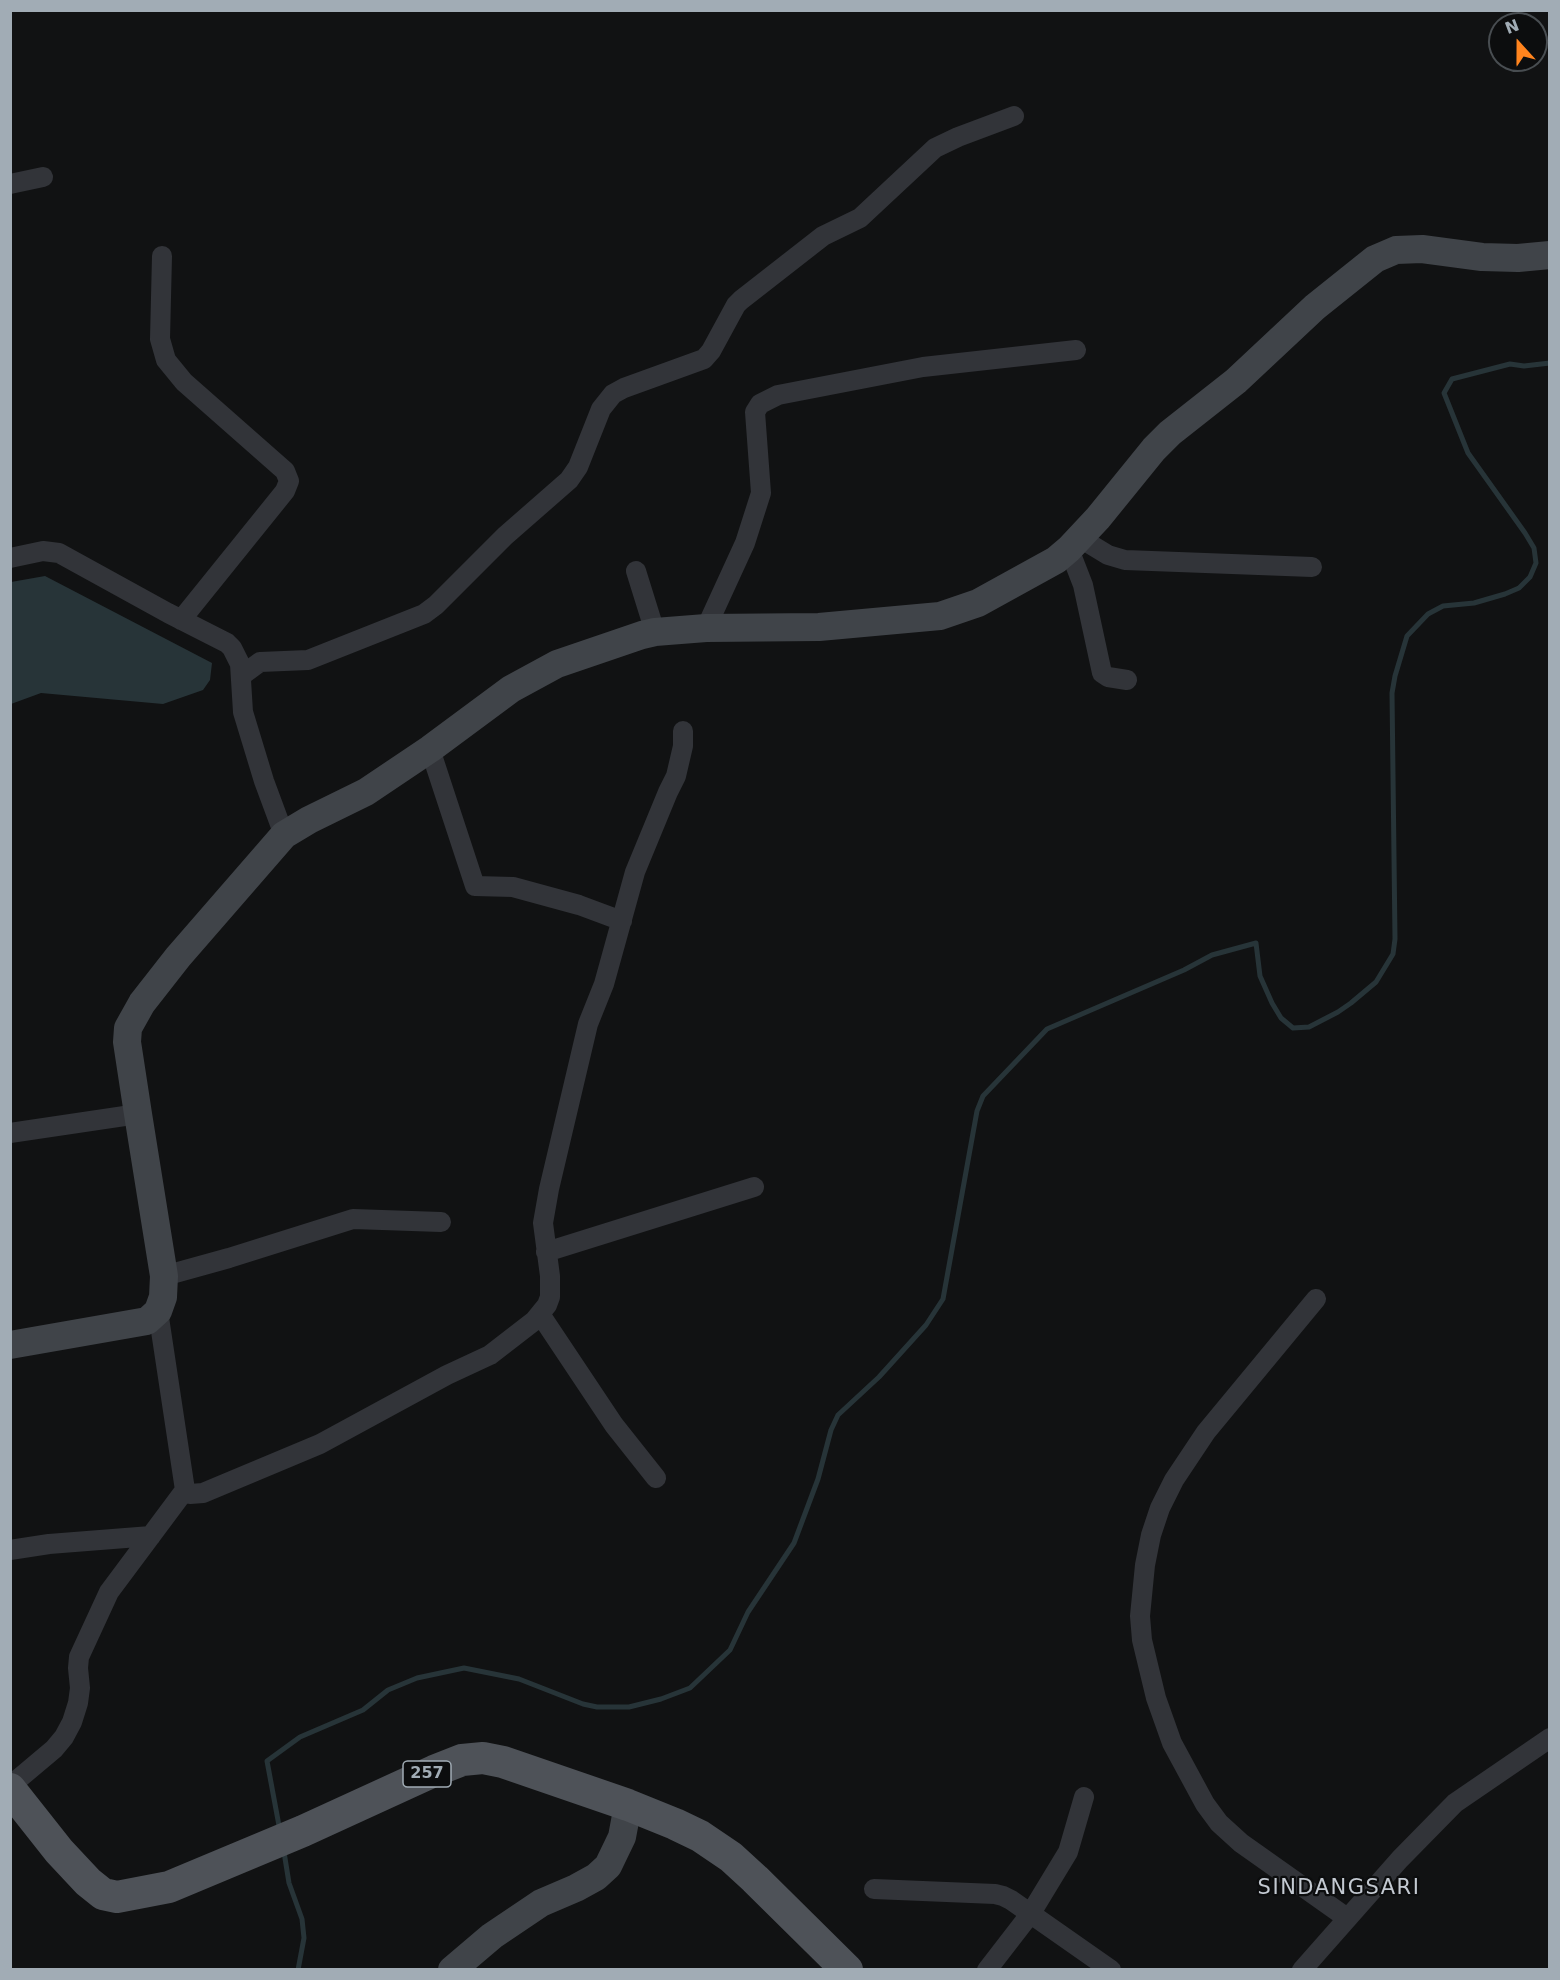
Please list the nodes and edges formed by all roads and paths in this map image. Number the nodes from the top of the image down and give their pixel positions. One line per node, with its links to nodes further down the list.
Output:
1 (1014, 117): 14 (street)
2 (43, 177): 3 (street)
3 (10, 184)
4 (1550, 255): 7 (street)
5 (162, 256): 11 (street)
6 (1076, 350): 12 (street)
7 (1075, 543): 9 (street); 12 (street); 15 (street)
8 (10, 558): 11 (street)
9 (1312, 567)
10 (636, 571): 13 (street)
11 (181, 620): 14 (street)
12 (706, 628): 13 (street)
13 (655, 632): 17 (street)
14 (241, 676): 18 (street)
15 (1127, 680)
16 (683, 730): 19 (street)
17 (430, 749): 18 (street); 19 (street)
18 (284, 836): 20 (street)
19 (621, 921): 24 (street)
20 (138, 1114): 21 (street); 25 (street)
21 (10, 1133)
22 (754, 1187): 24 (street)
23 (441, 1222): 25 (street)
24 (546, 1252): 28 (street)
25 (164, 1276): 27 (street)
26 (1316, 1299): 40 (street)
27 (158, 1311): 29 (street); 31 (street)
28 (540, 1314): 30 (street); 31 (street)
29 (10, 1345)
30 (656, 1478)
31 (185, 1490): 32 (street)
32 (151, 1536): 33 (street); 35 (street)
33 (10, 1550)
34 (1550, 1738): 40 (street)
35 (10, 1787): 37 (main road, 257)
36 (1084, 1797): 39 (street)
37 (628, 1805): 41 (street); 42 (main road, 257)
38 (874, 1889): 39 (street)
39 (1031, 1913): 43 (street); 44 (street)
40 (1347, 1918): 45 (street)
41 (452, 1970)
42 (847, 1970)
43 (987, 1970)
44 (1112, 1970)
45 (1302, 1970)

